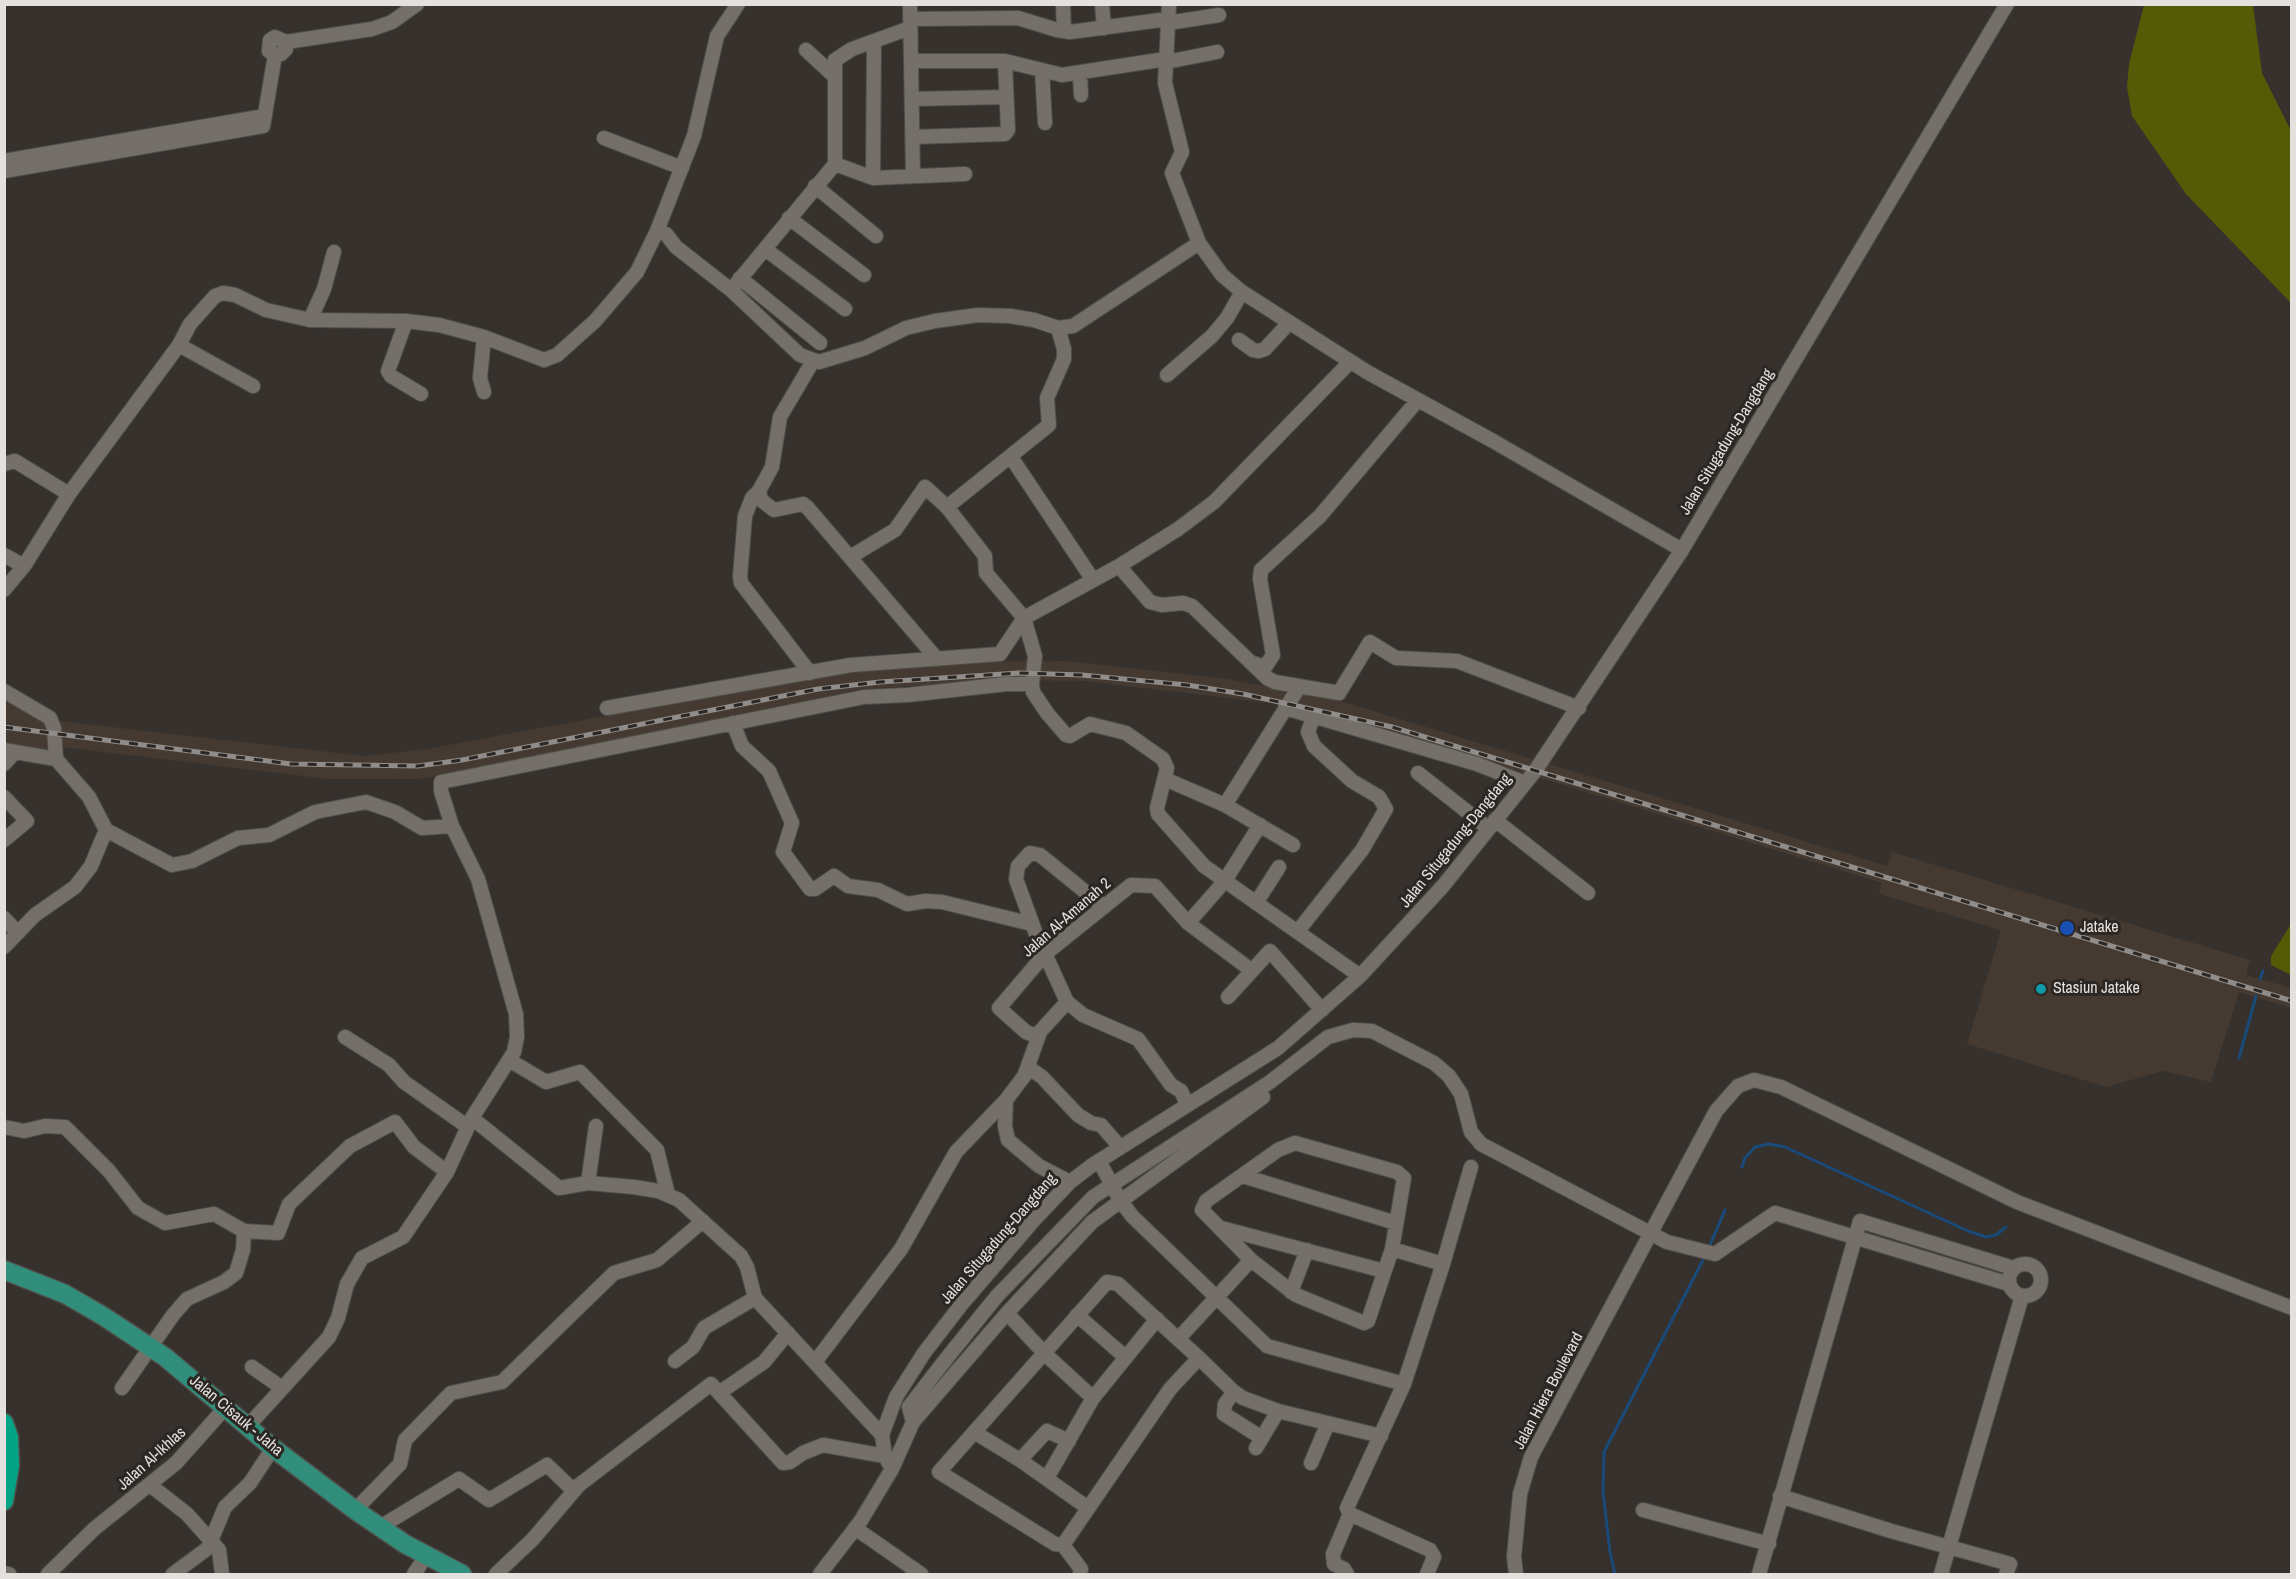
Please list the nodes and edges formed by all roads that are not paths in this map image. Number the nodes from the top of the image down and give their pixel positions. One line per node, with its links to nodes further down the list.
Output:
1 (417, 4): 28 (street)
2 (738, 4): 34 (street)
3 (1025, 4): 12 (street)
4 (1063, 4): 15 (street)
5 (1102, 4): 14 (street)
6 (1169, 4): 13 (street)
7 (2007, 4): 71 (street, Jalan Situgadung-Dangdang)
8 (951, 11): 9 (street); 10 (street)
9 (989, 11): 12 (street)
10 (910, 12): 16 (street); 19 (street)
11 (1219, 15): 13 (street)
12 (1024, 19): 15 (street)
13 (1168, 21): 14 (street); 21 (street)
14 (1104, 28): 15 (street)
15 (1064, 31)
16 (874, 41): 24 (street); 38 (street)
17 (806, 50): 24 (street)
18 (1217, 52): 21 (street)
19 (911, 61): 20 (street); 27 (street)
20 (1005, 61): 22 (street); 26 (street)
21 (1166, 61): 23 (street); 43 (street)
22 (1042, 70): 23 (street); 29 (street)
23 (1080, 74): 25 (street)
24 (833, 75): 33 (street)
25 (1082, 95)
26 (1006, 97): 27 (street); 30 (street)
27 (912, 99): 30 (street)
28 (264, 121): 32 (street); 35 (street)
29 (1045, 123)
30 (913, 137): 37 (street)
31 (604, 138): 34 (street)
32 (4, 162)
33 (835, 164): 38 (street); 39 (street)
34 (682, 168): 41 (street)
35 (4, 171)
36 (965, 174): 37 (street)
37 (914, 176): 38 (street)
38 (873, 178)
39 (815, 186): 40 (street); 42 (street)
40 (789, 218): 44 (street); 46 (street)
41 (657, 231): 48 (street); 55 (street)
42 (876, 236)
43 (1199, 243): 49 (street); 54 (street)
44 (765, 249): 47 (street); 50 (street)
45 (334, 252): 51 (street)
46 (864, 275)
47 (740, 278): 48 (street); 57 (street)
48 (731, 290): 59 (street)
49 (1242, 292): 53 (street); 61 (street)
50 (845, 309)
51 (310, 320): 52 (street); 58 (street)
52 (406, 321): 55 (street); 64 (street)
53 (1289, 323): 56 (street); 60 (street)
54 (1059, 328): 59 (street); 66 (street)
55 (484, 337): 63 (street)
56 (1239, 340)
57 (820, 343)
58 (179, 345): 62 (street); 69 (street)
59 (813, 361): 68 (street)
60 (1350, 362): 65 (street); 75 (street)
61 (1167, 375)
62 (253, 386)
63 (484, 392)
64 (421, 394)
65 (1417, 401): 71 (street); 80 (street)
66 (1011, 457): 70 (street); 76 (street)
67 (4, 464): 69 (street)
68 (759, 491): 73 (street); 81 (street)
69 (69, 494): 74 (street)
70 (947, 507): 73 (street); 78 (street)
71 (1682, 550): 87 (street, Jalan Situgadung-Dangdang)
72 (4, 555): 74 (street)
73 (850, 557): 79 (street)
74 (24, 566): 77 (street)
75 (1119, 566): 76 (street); 80 (street)
76 (1093, 580): 78 (street)
77 (4, 590)
78 (1024, 618): 79 (street); 82 (street)
79 (937, 659): 81 (street)
80 (1252, 663): 83 (street)
81 (810, 673): 85 (street)
82 (1032, 684): 89 (street); 94 (street)
83 (1299, 687): 86 (street); 87 (street)
84 (4, 691): 91 (street)
85 (607, 708)
86 (1285, 708): 88 (street); 97 (street)
87 (1579, 708): 95 (street, Jalan Situgadung-Dangdang)
88 (1313, 718): 95 (street); 112 (street)
89 (733, 723): 100 (street); 111 (street)
90 (10, 751): 91 (street); 92 (street)
91 (56, 759): 101 (street)
92 (4, 764)
93 (1418, 774): 98 (street)
94 (1165, 779): 97 (street); 105 (street)
95 (1525, 783): 98 (street, Jalan Situgadung-Dangdang)
96 (4, 797): 102 (street)
97 (1225, 805): 99 (street)
98 (1491, 824): 106 (street); 117 (street, Jalan Situgadung-Dangdang)
99 (1260, 825): 103 (street); 105 (street)
100 (452, 826): 101 (street); 123 (street)
101 (106, 830): 113 (street)
102 (4, 840)
103 (1293, 845)
104 (1279, 867): 107 (street)
105 (1224, 882): 107 (street); 110 (street)
106 (1588, 893)
107 (1256, 903): 112 (street)
108 (1104, 907): 110 (street, Jalan Al-Amanah 2); 111 (street); 115 (street, Jalan Al-Amanah 2)
109 (4, 918): 113 (street)
110 (1188, 923): 116 (street, Jalan Al-Amanah 2)
111 (1032, 924): 115 (street)
112 (1298, 930): 117 (street)
113 (18, 933): 114 (street)
114 (4, 947)
115 (1045, 954): 119 (street); 121 (street, Jalan Al-Amanah 2)
116 (1251, 970): 118 (street); 120 (street)
117 (1360, 976): 120 (street, Jalan Situgadung-Dangdang)
118 (1228, 997)
119 (1067, 1002): 121 (street); 127 (street)
120 (1322, 1010): 127 (street, Jalan Situgadung-Dangdang)
121 (1039, 1035): 124 (street)
122 (345, 1036): 128 (street)
123 (510, 1060): 128 (street); 139 (street)
124 (1025, 1074): 126 (street); 131 (street)
125 (1263, 1097): 140 (street)
126 (1006, 1100): 136 (street); 170 (street)
127 (1187, 1104): 131 (street, Jalan Situgadung-Dangdang)
128 (470, 1122): 134 (street); 137 (street)
129 (596, 1126): 137 (street)
130 (4, 1127): 144 (street)
131 (1120, 1147): 132 (street, Jalan Situgadung-Dangdang)
132 (1099, 1161): 136 (street, Jalan Situgadung-Dangdang); 138 (street)
133 (1471, 1167): 150 (street)
134 (447, 1172): 144 (street); 174 (street)
135 (1243, 1176): 142 (street); 142 (street); 143 (street)
136 (1071, 1182): 177 (street, Jalan Situgadung-Dangdang)
137 (588, 1183): 139 (street)
138 (1110, 1183): 140 (street); 145 (street); 181 (street)
139 (668, 1195): 141 (street)
140 (1120, 1200): 158 (street); 160 (street)
141 (702, 1221): 157 (street); 200 (street)
142 (1396, 1223): 147 (street)
143 (1220, 1227): 148 (street); 149 (street)
144 (244, 1231): 165 (street)
145 (1651, 1234): 146 (street); 159 (street, Jalan Hiera Boulevard); 221 (street, Jalan Hiera Boulevard)
146 (1856, 1236): 151 (street); 154 (street); 197 (street)
147 (1392, 1249): 150 (street); 153 (street)
148 (1307, 1250): 153 (street); 155 (street)
149 (1251, 1260): 155 (street); 158 (street)
150 (1443, 1264): 172 (street)
151 (2013, 1268): 154 (street); 156 (street)
152 (4, 1270): 165 (main road, Jalan Cisauk - Jaha)
153 (1384, 1271): 155 (street)
154 (2009, 1284): 156 (street)
155 (1291, 1292)
156 (2022, 1296): 208 (street)
157 (755, 1298): 163 (street); 169 (street)
158 (1217, 1298): 164 (street); 172 (street)
159 (2292, 1308)
160 (1007, 1313): 166 (street); 181 (street)
161 (1077, 1315): 162 (street); 166 (street); 167 (street)
162 (1157, 1319): 164 (street); 167 (street)
163 (788, 1333): 170 (street); 176 (street)
164 (1178, 1339): 168 (street)
165 (150, 1348): 173 (street); 179 (main road, Jalan Cisauk - Jaha)
166 (1044, 1353): 178 (street); 185 (street)
167 (1124, 1356): 178 (street)
168 (1198, 1358): 175 (street); 199 (street)
169 (675, 1361)
170 (815, 1362): 186 (street)
171 (252, 1367): 174 (street)
172 (1404, 1384): 187 (street)
173 (122, 1388)
174 (282, 1388): 184 (street)
175 (1234, 1392): 180 (street); 180 (street)
176 (719, 1393): 190 (street); 196 (street)
177 (896, 1397): 181 (street); 186 (street, Jalan Situgadung-Dangdang)
178 (1093, 1398): 188 (street)
179 (225, 1408): 184 (main road, Jalan Cisauk - Jaha); 195 (street, Jalan Al-Ikhlas)
180 (1278, 1411): 182 (street)
181 (914, 1414): 193 (street)
182 (1328, 1423): 187 (street); 192 (street)
183 (4, 1424): 198 (highway)
184 (248, 1426): 189 (main road, Jalan Cisauk - Jaha)
185 (974, 1432): 191 (street); 207 (street)
186 (882, 1435): 190 (street, Jalan Situgadung-Dangdang)
187 (1381, 1436): 202 (street)
188 (1069, 1441): 191 (street); 194 (street)
189 (273, 1448): 200 (main road, Jalan Cisauk - Jaha); 205 (street)
190 (885, 1456): 193 (street, Jalan Situgadung-Dangdang)
191 (1020, 1460): 194 (street)
192 (1311, 1463)
193 (892, 1469): 204 (street)
194 (1047, 1478): 199 (street)
195 (150, 1485): 205 (street); 210 (street, Jalan Al-Ikhlas)
196 (574, 1491): 203 (street); 215 (street)
197 (1780, 1496): 206 (street); 208 (street)
198 (4, 1501)
199 (1088, 1508): 207 (street)
200 (355, 1510): 203 (main road, Jalan Cisauk - Jaha)
201 (1643, 1510): 206 (street)
202 (1350, 1514): 219 (street); 220 (street)
203 (380, 1527): 209 (main road, Jalan Cisauk - Jaha)
204 (855, 1528): 216 (street); 217 (street)
205 (212, 1542): 211 (street); 212 (street)
206 (1769, 1544): 222 (street)
207 (1063, 1545): 218 (street)
208 (1950, 1546): 223 (street); 224 (street)
209 (426, 1556): 213 (street); 214 (main road, Jalan Cisauk - Jaha)
210 (48, 1575)
211 (173, 1575)
212 (222, 1575)
213 (414, 1575)
214 (462, 1575)
215 (495, 1575)
216 (820, 1575)
217 (921, 1575)
218 (1080, 1575)
219 (1347, 1575)
220 (1428, 1575)
221 (1516, 1575)
222 (1759, 1575)
223 (1941, 1575)
224 (2006, 1575)

